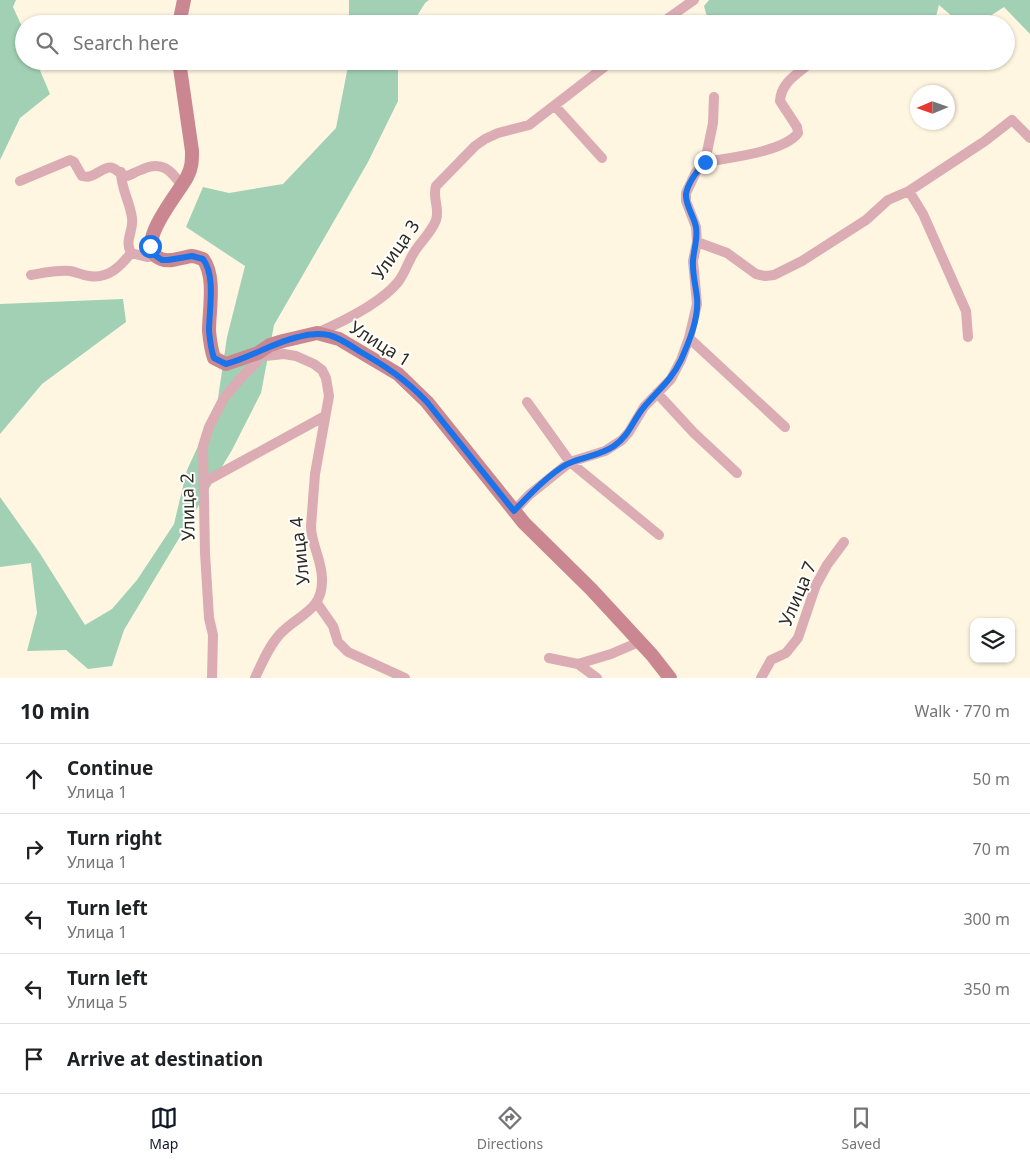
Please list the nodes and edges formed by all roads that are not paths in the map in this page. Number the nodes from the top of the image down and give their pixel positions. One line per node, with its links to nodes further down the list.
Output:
1 (184, 0): 3 (main road)
2 (694, 0): 4 (street)
3 (181, 15)
4 (672, 15)
5 (180, 70): 15 (main road)
6 (601, 70): 9 (street, Улица 3)
7 (802, 70): 12 (street)
8 (714, 97): 12 (street)
9 (555, 106): 11 (street); 21 (street, Улица 3)
10 (1030, 138): 16 (street)
11 (602, 158)
12 (705, 162): 17 (street)
13 (120, 172): 14 (street); 15 (street); 18 (street)
14 (20, 181)
15 (182, 186): 19 (main road)
16 (909, 190): 17 (street); 22 (street)
17 (697, 242): 23 (street)
18 (131, 252): 19 (street); 20 (street)
19 (156, 256): 24 (main road, Улица 1)
20 (31, 275)
21 (317, 333): 24 (main road, Улица 1); 32 (main road, Улица 1)
22 (968, 337)
23 (689, 338): 25 (street); 28 (street)
24 (258, 353): 27 (street, Улица 4); 39 (street, Улица 2)
25 (657, 393): 29 (street); 30 (street)
26 (527, 402): 29 (street)
27 (325, 416): 31 (street, Улица 2); 35 (street, Улица 4)
28 (785, 427)
29 (570, 462): 32 (street); 33 (street)
30 (737, 473)
31 (208, 480)
32 (514, 511): 36 (main road, Улица 1)
33 (659, 535)
34 (844, 542): 44 (street, Улица 7)
35 (318, 603): 40 (street, Улица 4); 41 (street)
36 (639, 642): 38 (street); 43 (main road, Улица 1)
37 (549, 658): 38 (street)
38 (578, 664): 42 (street)
39 (212, 678)
40 (255, 678)
41 (405, 678)
42 (597, 678)
43 (670, 678)
44 (761, 678)

